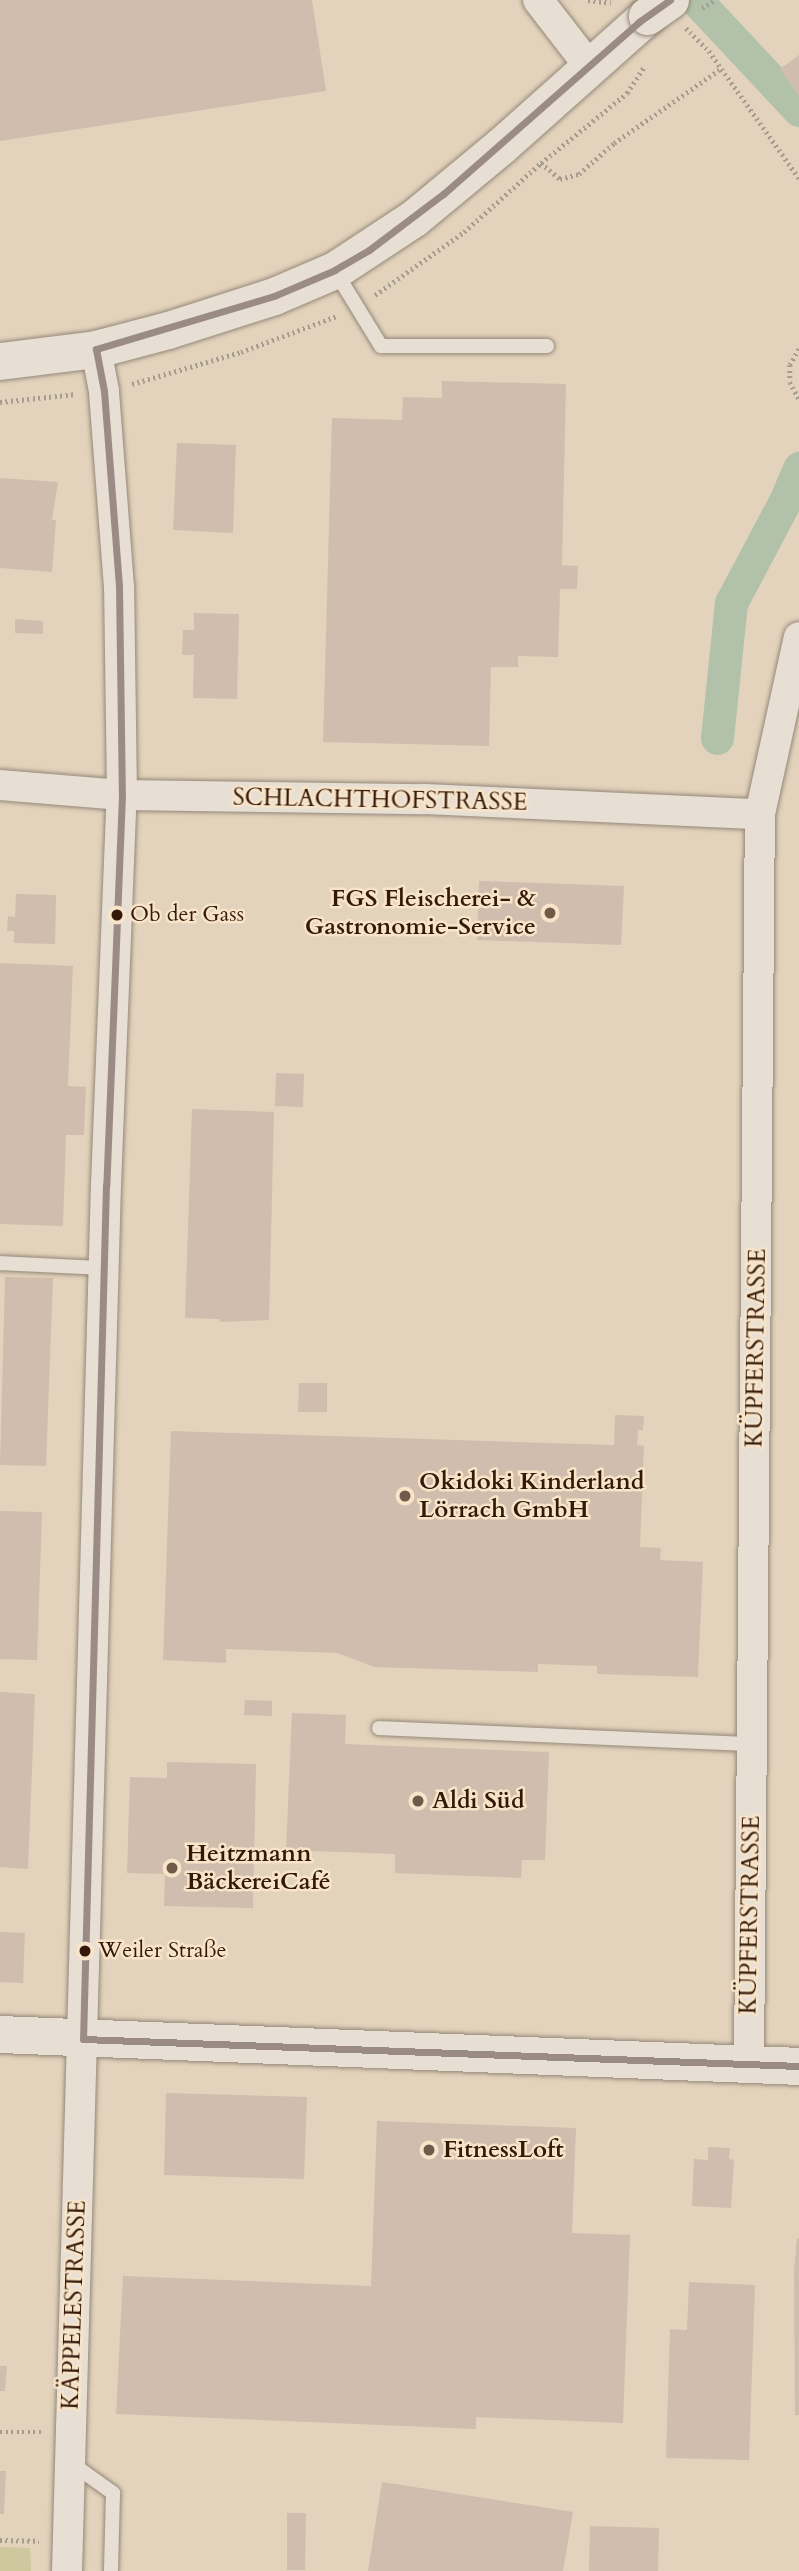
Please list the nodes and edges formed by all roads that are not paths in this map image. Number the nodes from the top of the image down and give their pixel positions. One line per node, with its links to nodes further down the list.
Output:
1 (538, 0): 3 (street)
2 (655, 11): 3 (street)
3 (589, 66): 4 (street)
4 (335, 270): 5 (lane); 6 (street)
5 (547, 346)
6 (96, 349): 7 (street); 10 (street)
7 (0, 361)
8 (799, 637): 11 (street, KÜPFERSTRASSE)
9 (0, 785): 10 (street, SCHLACHTHOFSTRASSE)
10 (122, 795): 11 (street, SCHLACHTHOFSTRASSE); 13 (street)
11 (760, 814): 15 (street, KÜPFERSTRASSE)
12 (0, 1263): 13 (lane)
13 (103, 1268): 17 (street)
14 (379, 1728): 15 (lane)
15 (752, 1744): 18 (street, KÜPFERSTRASSE)
16 (0, 2035): 17 (street)
17 (83, 2039): 18 (street); 20 (street, KÄPPELESTRASSE)
18 (749, 2064): 19 (street)
19 (799, 2066)
20 (70, 2462): 21 (street, KÄPPELESTRASSE); 22 (lane)
21 (67, 2571)
22 (111, 2571)

